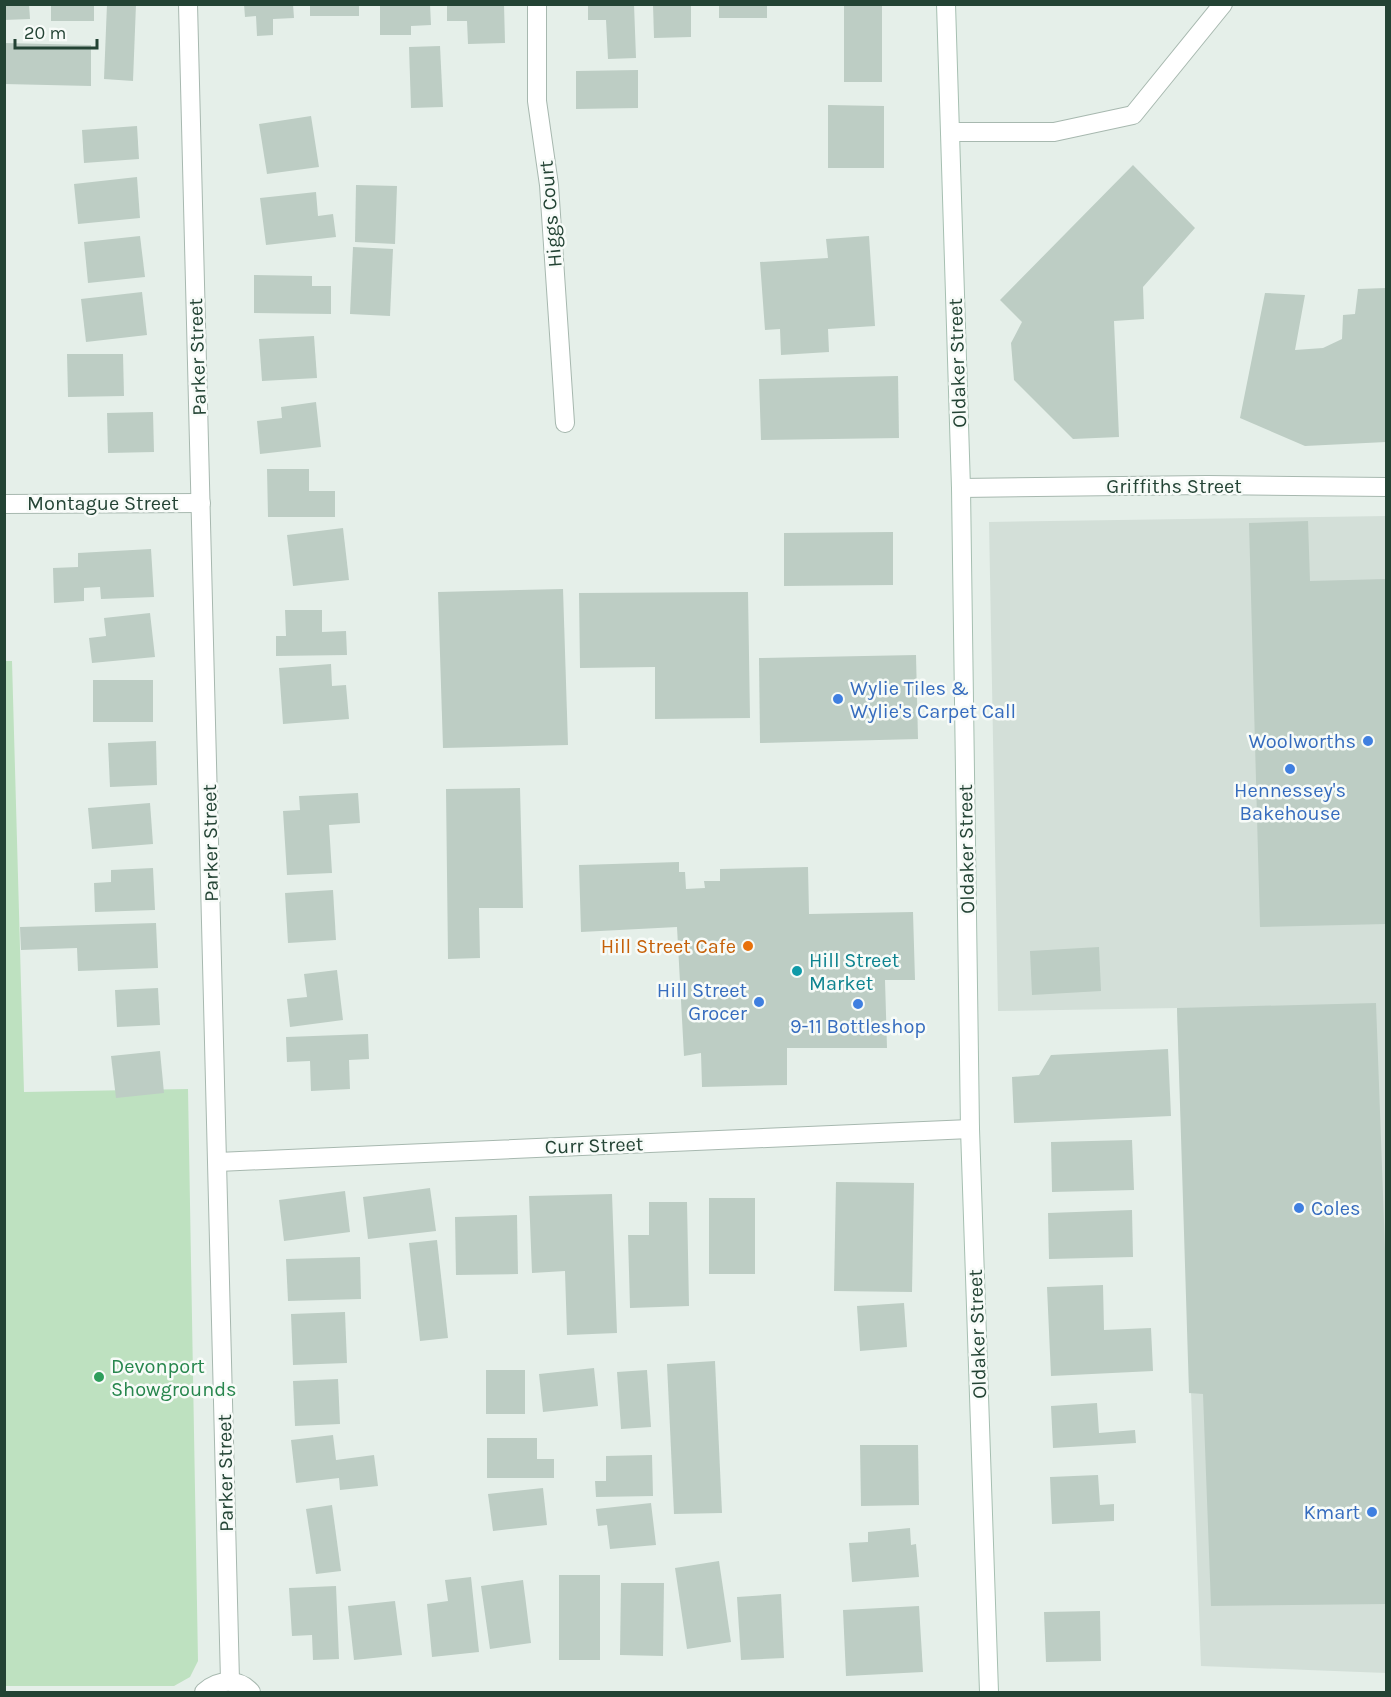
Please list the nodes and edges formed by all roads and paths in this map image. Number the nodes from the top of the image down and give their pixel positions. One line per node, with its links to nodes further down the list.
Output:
1 (188, 4): 9 (street, Parker Street)
2 (537, 4): 6 (street, Higgs Court)
3 (946, 4): 5 (street, Oldaker Street)
4 (1223, 4): 5 (street)
5 (950, 132): 8 (street, Oldaker Street)
6 (565, 423)
7 (1386, 487): 8 (street, Griffiths Street)
8 (961, 489): 11 (street, Oldaker Street)
9 (201, 503): 10 (street, Montague Street); 12 (street, Parker Street)
10 (4, 504)
11 (970, 1130): 12 (street, Curr Street); 16 (street, Oldaker Street)
12 (218, 1161): 13 (street, Parker Street)
13 (230, 1681): 14 (street); 15 (street)
14 (204, 1692)
15 (251, 1692)
16 (989, 1692)

